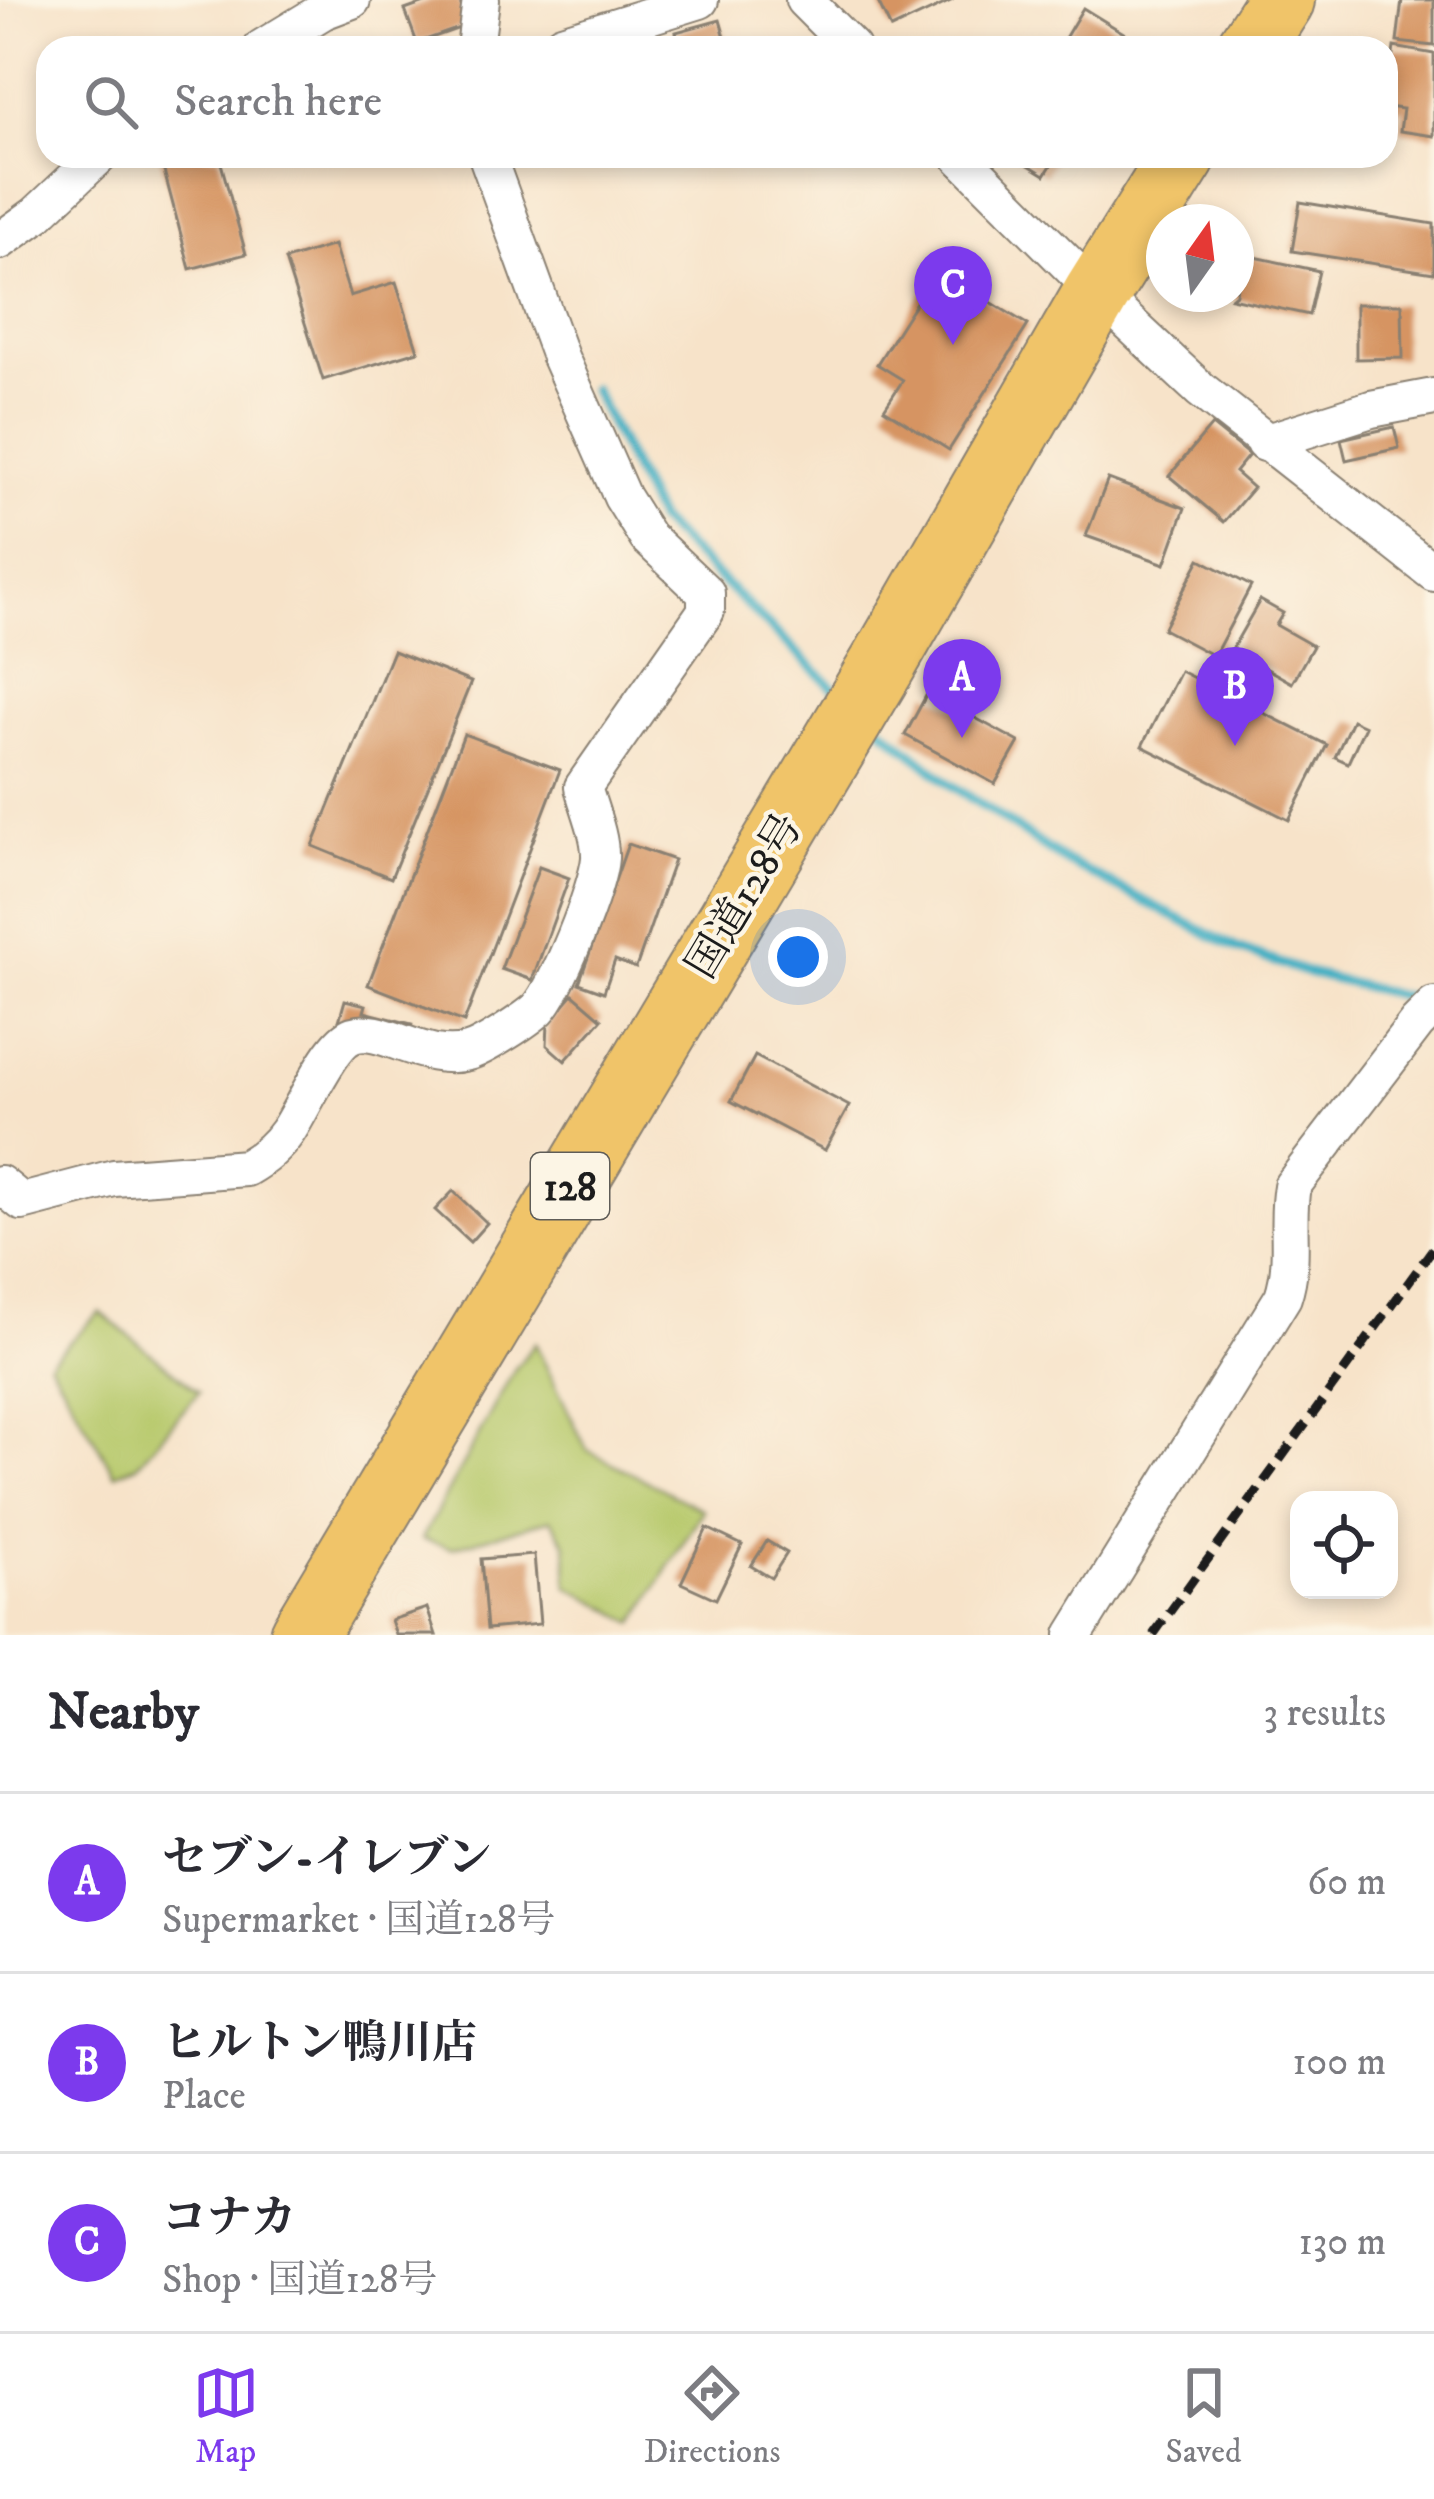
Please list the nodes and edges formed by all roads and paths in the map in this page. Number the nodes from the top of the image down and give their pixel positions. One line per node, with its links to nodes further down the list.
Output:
1 (481, 0): 7 (street)
2 (700, 0): 8 (street)
3 (804, 0): 9 (street)
4 (1280, 0): 10 (highway)
5 (332, 4): 6 (street)
6 (281, 36)
7 (476, 36)
8 (584, 36)
9 (840, 36)
10 (1258, 36)
11 (86, 168): 15 (street)
12 (491, 168): 21 (street)
13 (972, 168): 16 (street)
14 (1175, 168): 16 (highway, 国道128号 / 128)
15 (0, 241)
16 (1097, 293): 18 (street); 22 (highway, 国道128号 / 128)
17 (1434, 397): 18 (street)
18 (1264, 443): 19 (street)
19 (1434, 573)
20 (1425, 1015): 23 (street)
21 (0, 1184)
22 (313, 1630)
23 (1074, 1635)

